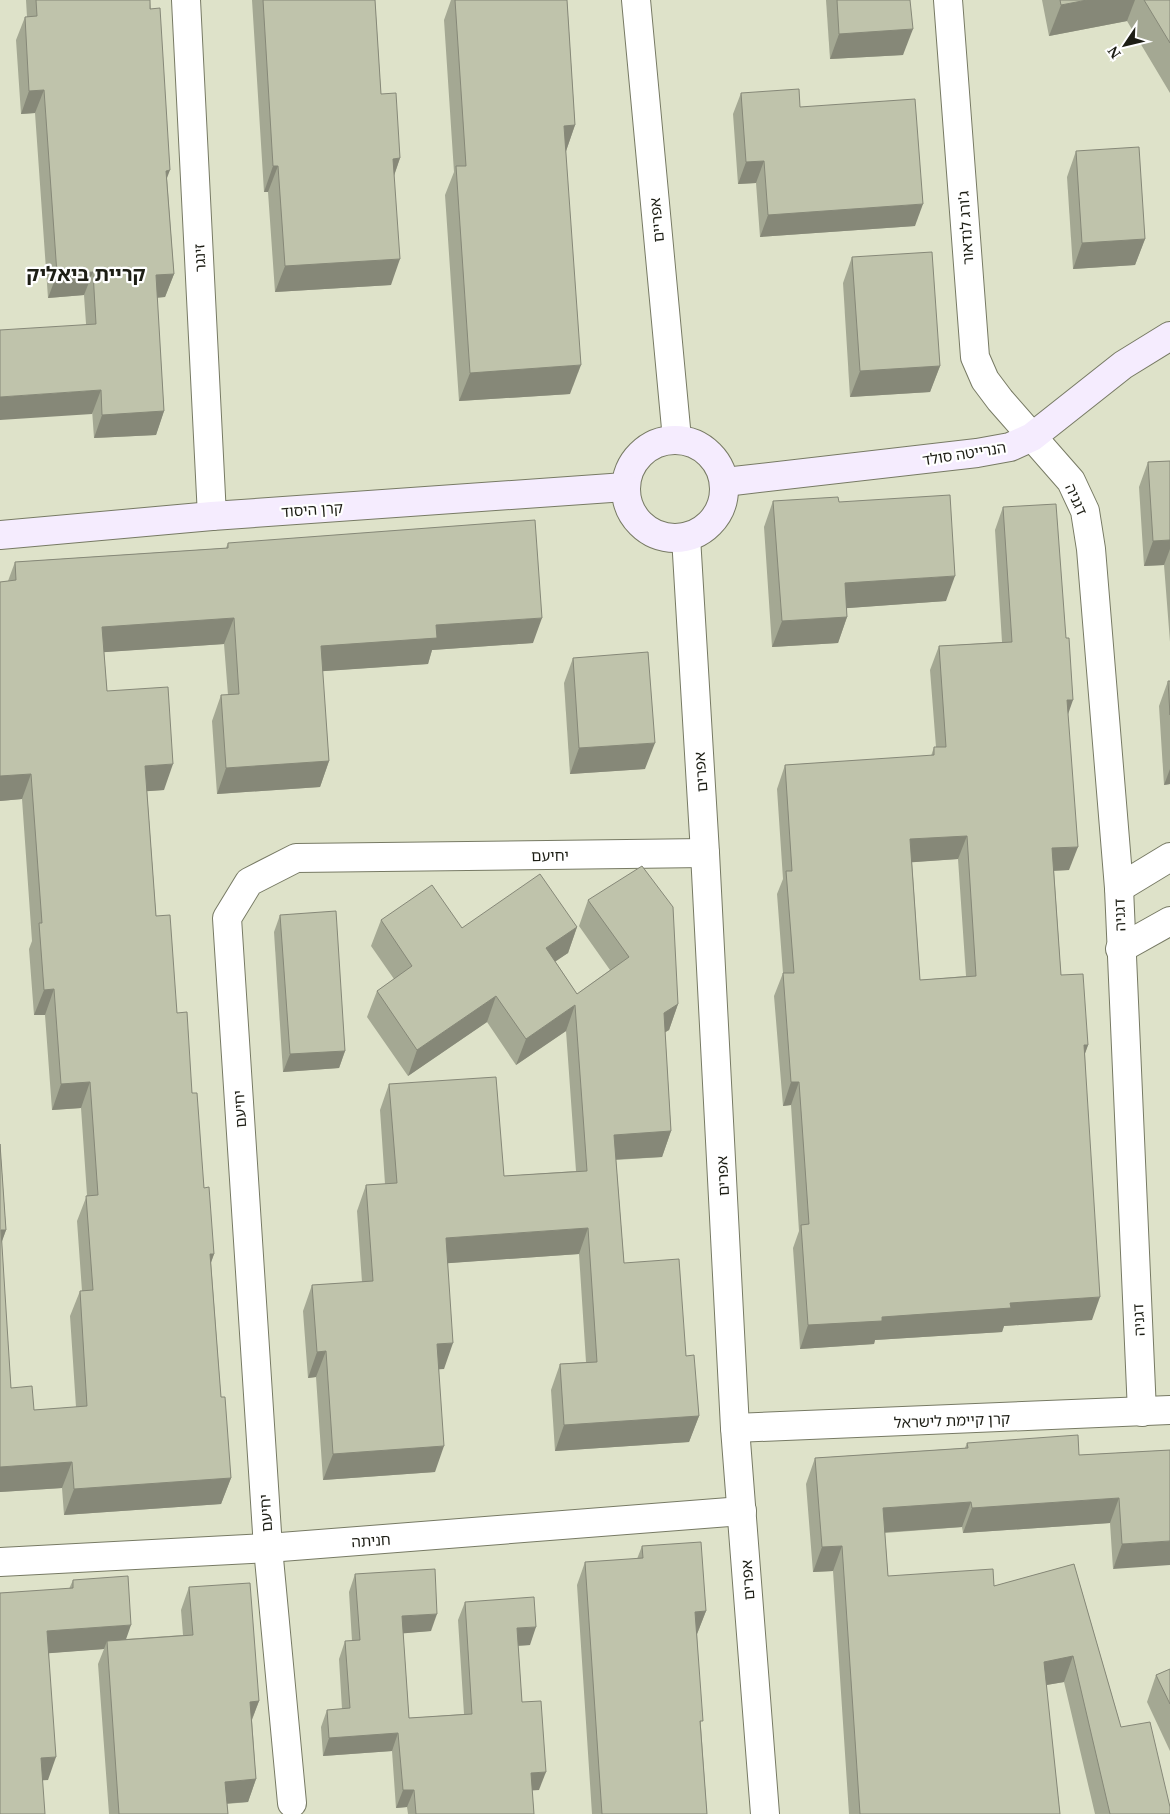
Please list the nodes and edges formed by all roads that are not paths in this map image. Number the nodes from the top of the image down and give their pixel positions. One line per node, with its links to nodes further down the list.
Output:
1 (186, 0): 9 (street, זינגר)
2 (636, 0): 6 (street, אפריים)
3 (948, 0): 5 (street, ג'ורג לנדאור)
4 (1170, 336): 5 (street, הנרייטה סולד)
5 (1032, 437): 7 (street, הנרייטה סולד); 14 (street, דגניה)
6 (677, 439): 7 (street); 8 (street)
7 (724, 482): 11 (street)
8 (625, 487): 9 (street, קרן היסוד); 11 (street)
9 (212, 516): 10 (street, קרן היסוד)
10 (0, 535)
11 (686, 538): 12 (street, אפרים)
12 (706, 853): 19 (street, אפרים); 21 (street, יחיעם)
13 (1170, 857): 14 (street)
14 (1119, 888): 16 (street, דגניה)
15 (1170, 921): 16 (street)
16 (1120, 949): 18 (street, דגניה)
17 (1170, 1410): 18 (street, קרן קיימת לישראל)
18 (1142, 1412): 19 (street, קרן קיימת לישראל)
19 (735, 1428): 20 (street, אפרים)
20 (742, 1511): 21 (street, חניתה); 24 (street, אפרים)
21 (268, 1548): 22 (street, חניתה); 23 (street, יחיעם)
22 (0, 1562)
23 (292, 1803)
24 (765, 1814)

